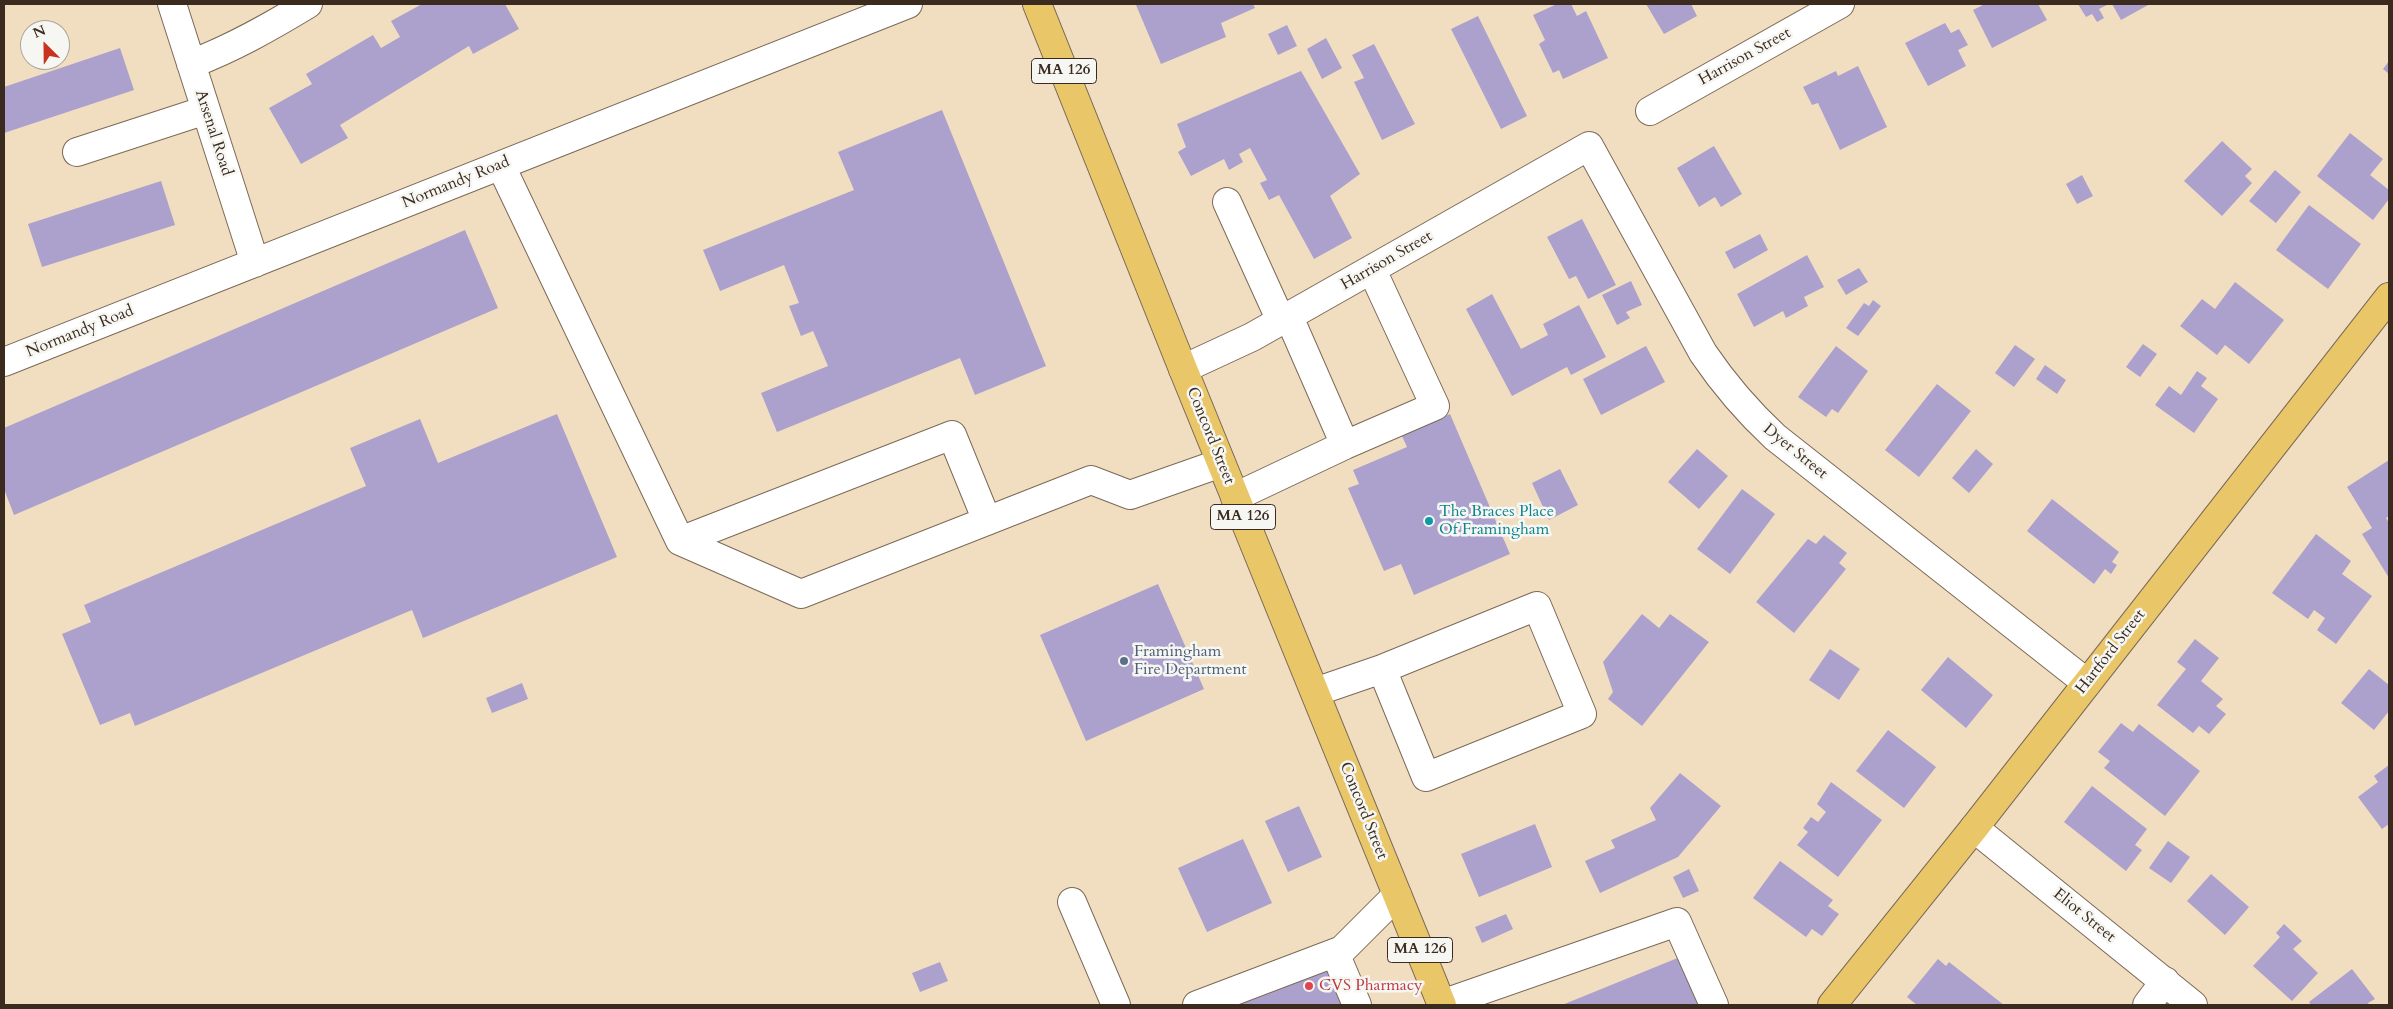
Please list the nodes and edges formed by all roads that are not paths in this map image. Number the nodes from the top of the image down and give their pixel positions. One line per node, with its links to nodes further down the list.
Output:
1 (172, 4): 6 (street, Arsenal Road)
2 (308, 4): 6 (street)
3 (908, 4): 11 (street, Normandy Road)
4 (1037, 4): 18 (main road, Concord Street / MA 126)
5 (1840, 4): 8 (street, Harrison Street)
6 (191, 64): 7 (street, Arsenal Road)
7 (206, 110): 10 (street); 13 (street, Arsenal Road)
8 (1650, 111)
9 (1589, 146): 14 (street, Harrison Street); 25 (street, Dyer Street)
10 (77, 152)
11 (501, 166): 13 (street, Normandy Road); 23 (street)
12 (1226, 202): 16 (street)
13 (255, 263): 17 (street, Normandy Road)
14 (1372, 270): 16 (street, Harrison Street); 19 (street)
15 (2385, 312): 25 (main road, Hartford Street)
16 (1285, 319): 18 (street, Harrison Street); 19 (street)
17 (4, 362)
18 (1183, 369): 20 (main road, Concord Street / MA 126)
19 (1345, 445): 21 (street)
20 (1221, 463): 21 (main road, Concord Street / MA 126); 22 (street)
21 (1235, 497): 26 (main road, Concord Street / MA 126)
22 (987, 521): 23 (street); 23 (street)
23 (680, 541)
24 (1382, 668): 24 (street); 26 (street)
25 (2087, 683): 27 (main road, Hartford Street)
26 (1315, 692): 28 (main road, Concord Street / MA 126)
27 (1974, 828): 31 (street, Eliot Street); 37 (main road, Hartford Street)
28 (1397, 895): 30 (street); 35 (main road, Concord Street / MA 126)
29 (1072, 902): 32 (street)
30 (1335, 953): 33 (street); 34 (street)
31 (2165, 981): 38 (street); 39 (street, Eliot Street)
32 (1116, 1005)
33 (1197, 1005)
34 (1356, 1005)
35 (1442, 1005): 36 (street)
36 (1714, 1005)
37 (1832, 1005)
38 (2147, 1005)
39 (2193, 1005)

